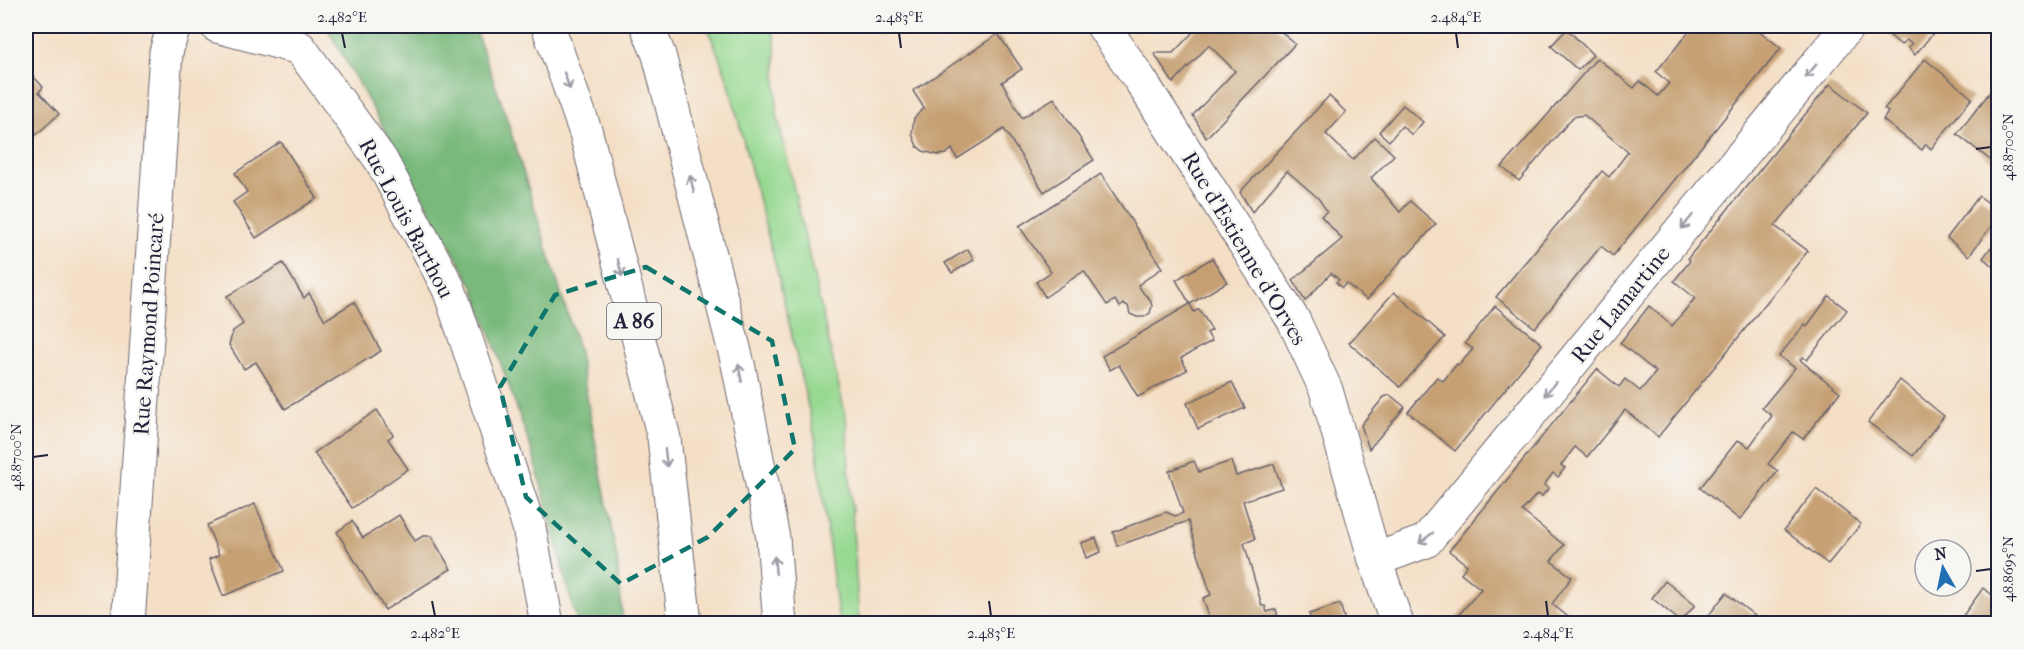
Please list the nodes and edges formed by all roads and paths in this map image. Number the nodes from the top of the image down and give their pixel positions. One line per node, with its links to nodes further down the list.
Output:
1 (174, 26): 8 (main road, Rue Raymond Poincaré)
2 (217, 26): 9 (main road, Rue Louis Barthou)
3 (548, 26): 10 (main road, A 86, one-way to 10)
4 (647, 26): 11 (main road, one-way to 4)
5 (1103, 26): 7 (main road, Rue d'Estienne d'Orves)
6 (1848, 26): 7 (main road, Rue Lamartine, one-way to 7)
7 (1375, 560): 12 (main road, Rue d'Estienne d'Orves)
8 (128, 624)
9 (547, 624)
10 (685, 624)
11 (780, 624)
12 (1396, 624)

